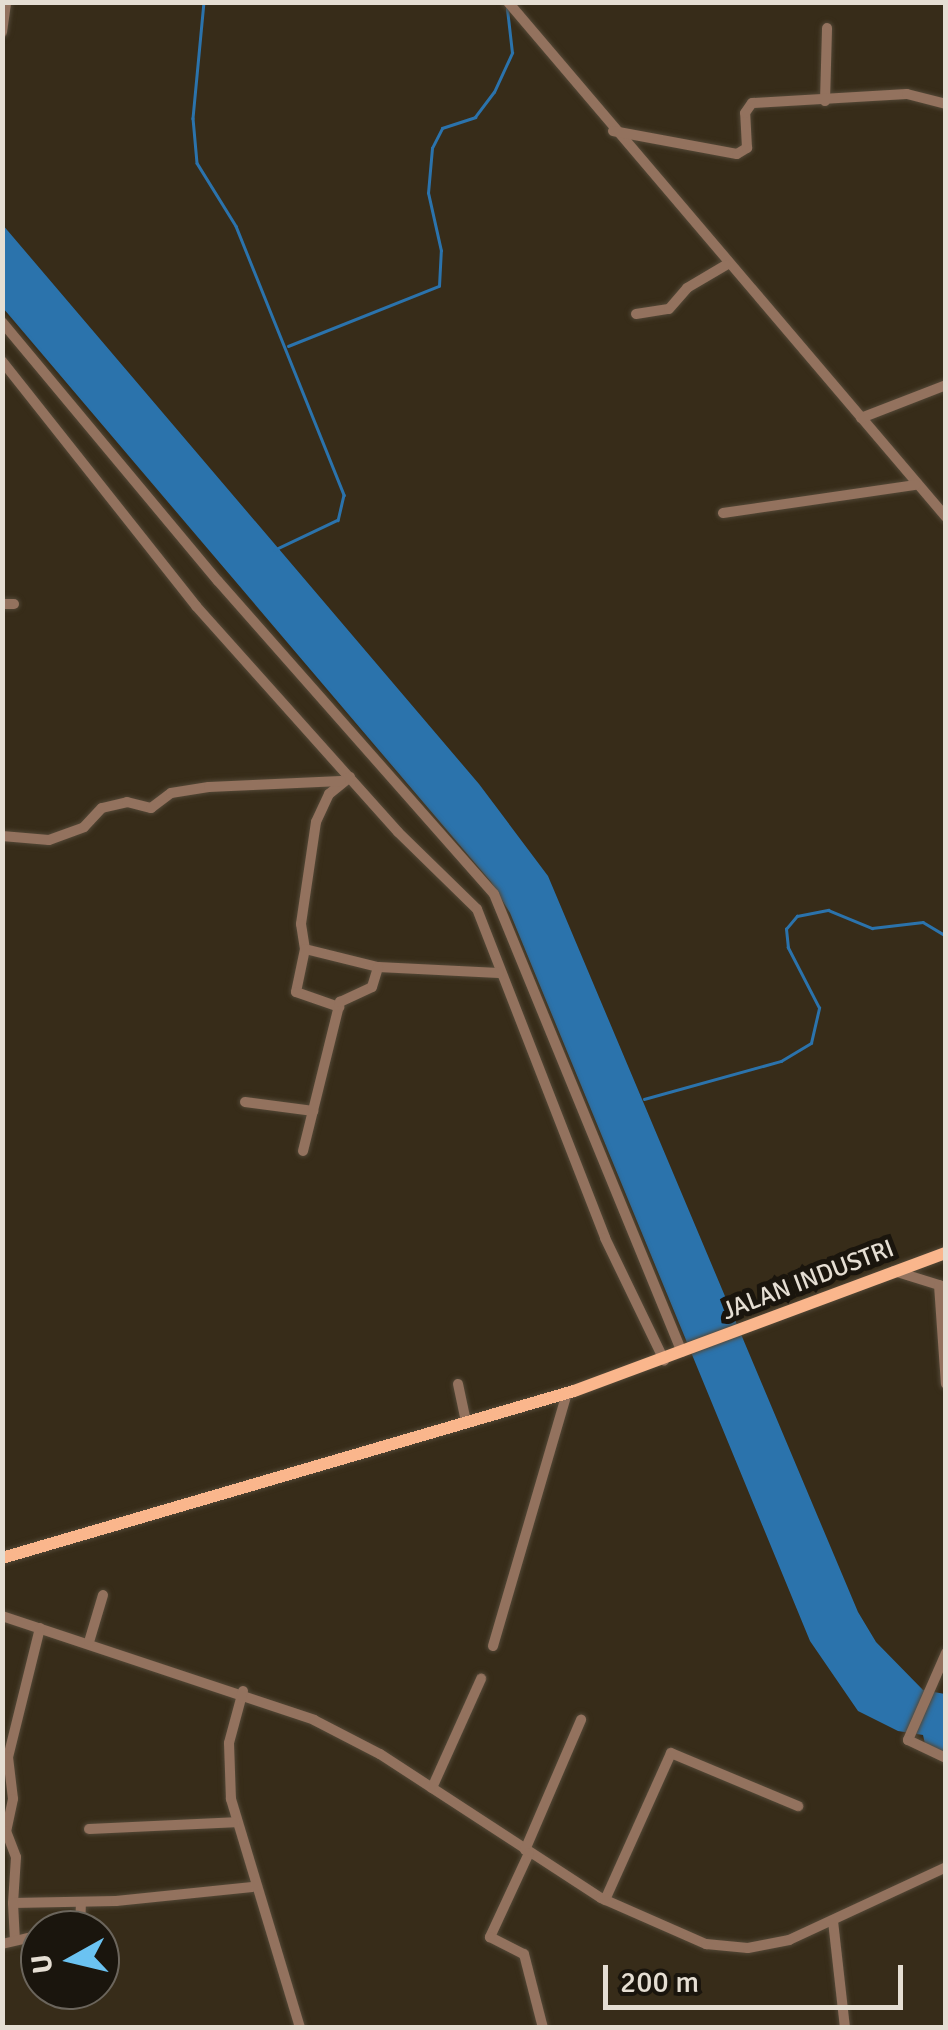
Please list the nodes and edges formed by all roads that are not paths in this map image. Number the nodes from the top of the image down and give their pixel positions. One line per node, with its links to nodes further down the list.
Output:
1 (6, 2): 4 (street)
2 (508, 2): 7 (street)
3 (828, 28): 5 (street)
4 (2, 32)
5 (825, 101): 6 (street); 7 (street)
6 (946, 104)
7 (613, 131): 8 (street)
8 (726, 265): 9 (street); 13 (street)
9 (636, 314)
10 (2, 322): 29 (street)
11 (2, 361): 17 (street)
12 (946, 384): 13 (street)
13 (861, 418): 14 (street)
14 (916, 485): 15 (street); 16 (street)
15 (724, 513)
16 (946, 517)
17 (345, 779): 18 (street); 19 (street); 21 (street)
18 (2, 836)
19 (306, 950): 20 (street); 22 (street)
20 (378, 967): 21 (street); 22 (street)
21 (499, 973): 30 (street)
22 (339, 1007): 24 (street)
23 (245, 1102): 24 (street)
24 (312, 1111): 25 (street)
25 (302, 1150)
26 (946, 1253): 27 (main road, JALAN INDUSTRI)
27 (893, 1270): 28 (street); 29 (main road, JALAN INDUSTRI)
28 (942, 1286): 32 (street)
29 (685, 1351): 30 (main road, JALAN INDUSTRI)
30 (664, 1360): 33 (main road, JALAN INDUSTRI)
31 (458, 1384): 34 (street)
32 (946, 1384)
33 (567, 1393): 34 (main road, JALAN INDUSTRI); 40 (street)
34 (466, 1422): 35 (main road, JALAN INDUSTRI)
35 (2, 1558)
36 (103, 1595): 39 (street)
37 (2, 1616): 38 (street)
38 (40, 1628): 39 (street); 54 (street)
39 (90, 1642): 43 (street)
40 (493, 1646)
41 (946, 1653): 45 (street)
42 (481, 1679): 46 (street)
43 (242, 1691): 46 (street); 48 (street)
44 (581, 1720): 50 (street)
45 (946, 1758)
46 (432, 1788): 50 (street)
47 (798, 1806): 53 (street)
48 (235, 1822): 49 (street); 52 (street)
49 (89, 1829)
50 (527, 1851): 53 (street); 62 (street)
51 (946, 1867): 57 (street)
52 (252, 1887): 55 (street); 61 (street)
53 (605, 1900): 57 (street)
54 (14, 1902): 55 (street); 59 (street)
55 (81, 1902): 56 (street)
56 (81, 1910)
57 (834, 1922): 63 (street)
58 (20, 1939): 59 (street)
59 (15, 1940): 60 (street)
60 (2, 1944)
61 (300, 2028)
62 (543, 2028)
63 (845, 2028)

